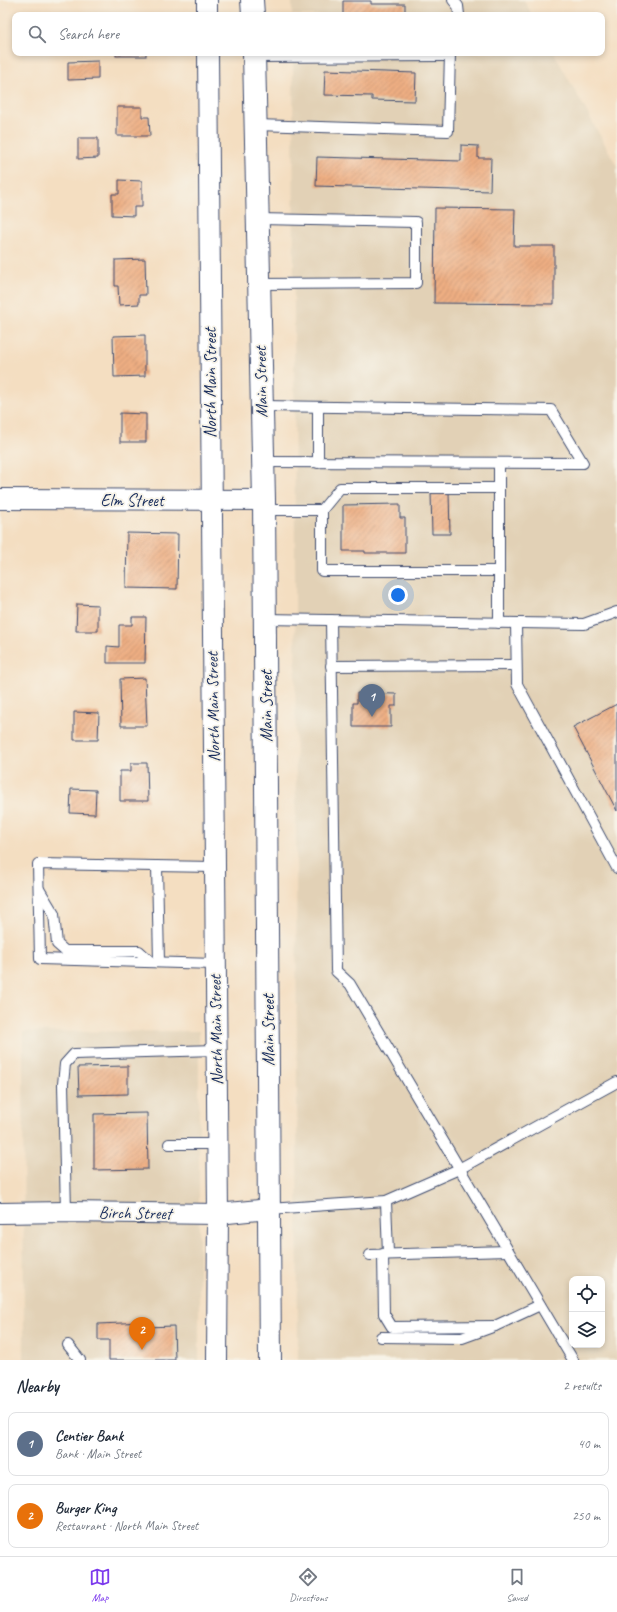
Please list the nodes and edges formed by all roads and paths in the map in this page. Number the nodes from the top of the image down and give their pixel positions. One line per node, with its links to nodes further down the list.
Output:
1 (207, 0): 4 (street)
2 (252, 0): 5 (main road)
3 (453, 0): 6 (lane)
4 (207, 12)
5 (253, 12)
6 (459, 12)
7 (208, 56): 20 (street, North Main Street)
8 (254, 56): 10 (main road, Main Street)
9 (450, 56): 10 (lane)
10 (256, 125): 11 (main road, Main Street)
11 (258, 219): 12 (main road, Main Street); 12 (lane)
12 (259, 284): 13 (main road, Main Street)
13 (262, 406): 14 (lane); 15 (main road, Main Street)
14 (318, 407): 16 (lane); 17 (lane)
15 (263, 462): 16 (lane); 21 (main road, Main Street)
16 (318, 463): 17 (lane)
17 (499, 463): 18 (lane)
18 (499, 488): 22 (lane); 23 (lane)
19 (0, 499): 20 (street, Elm Street)
20 (211, 500): 21 (street, Elm Street); 32 (street, North Main Street)
21 (264, 505): 22 (lane); 25 (main road, Main Street)
22 (322, 510): 23 (lane)
23 (499, 571): 27 (lane)
24 (617, 612): 28 (lane)
25 (265, 619): 26 (lane); 43 (main road, Main Street)
26 (331, 620): 27 (lane); 30 (lane)
27 (499, 623): 28 (lane)
28 (516, 623): 29 (lane)
29 (516, 665): 30 (lane); 33 (lane)
30 (331, 666): 41 (lane)
31 (157, 866): 32 (lane); 34 (lane); 35 (lane)
32 (214, 867): 36 (street, North Main Street)
33 (617, 868)
34 (39, 889): 35 (lane); 35 (lane)
35 (155, 962): 36 (lane)
36 (215, 964): 37 (street, North Main Street)
37 (216, 1050): 40 (street, North Main Street); 44 (lane)
38 (617, 1082): 41 (lane)
39 (168, 1144): 40 (lane)
40 (217, 1144): 46 (street, North Main Street)
41 (459, 1169): 42 (lane); 47 (lane)
42 (386, 1201): 43 (lane); 48 (lane)
43 (269, 1209): 46 (street, Birch Street); 56 (main road, Main Street)
44 (66, 1212): 45 (street, Birch Street); 46 (street, Birch Street)
45 (0, 1213)
46 (218, 1214): 55 (street, North Main Street)
47 (508, 1251): 48 (lane); 50 (lane)
48 (385, 1254): 49 (lane); 51 (lane)
49 (370, 1255)
50 (540, 1305): 51 (lane); 57 (lane)
51 (495, 1326): 52 (lane)
52 (381, 1337)
53 (68, 1345): 54 (lane)
54 (80, 1360)
55 (217, 1360)
56 (270, 1360)
57 (573, 1360)

